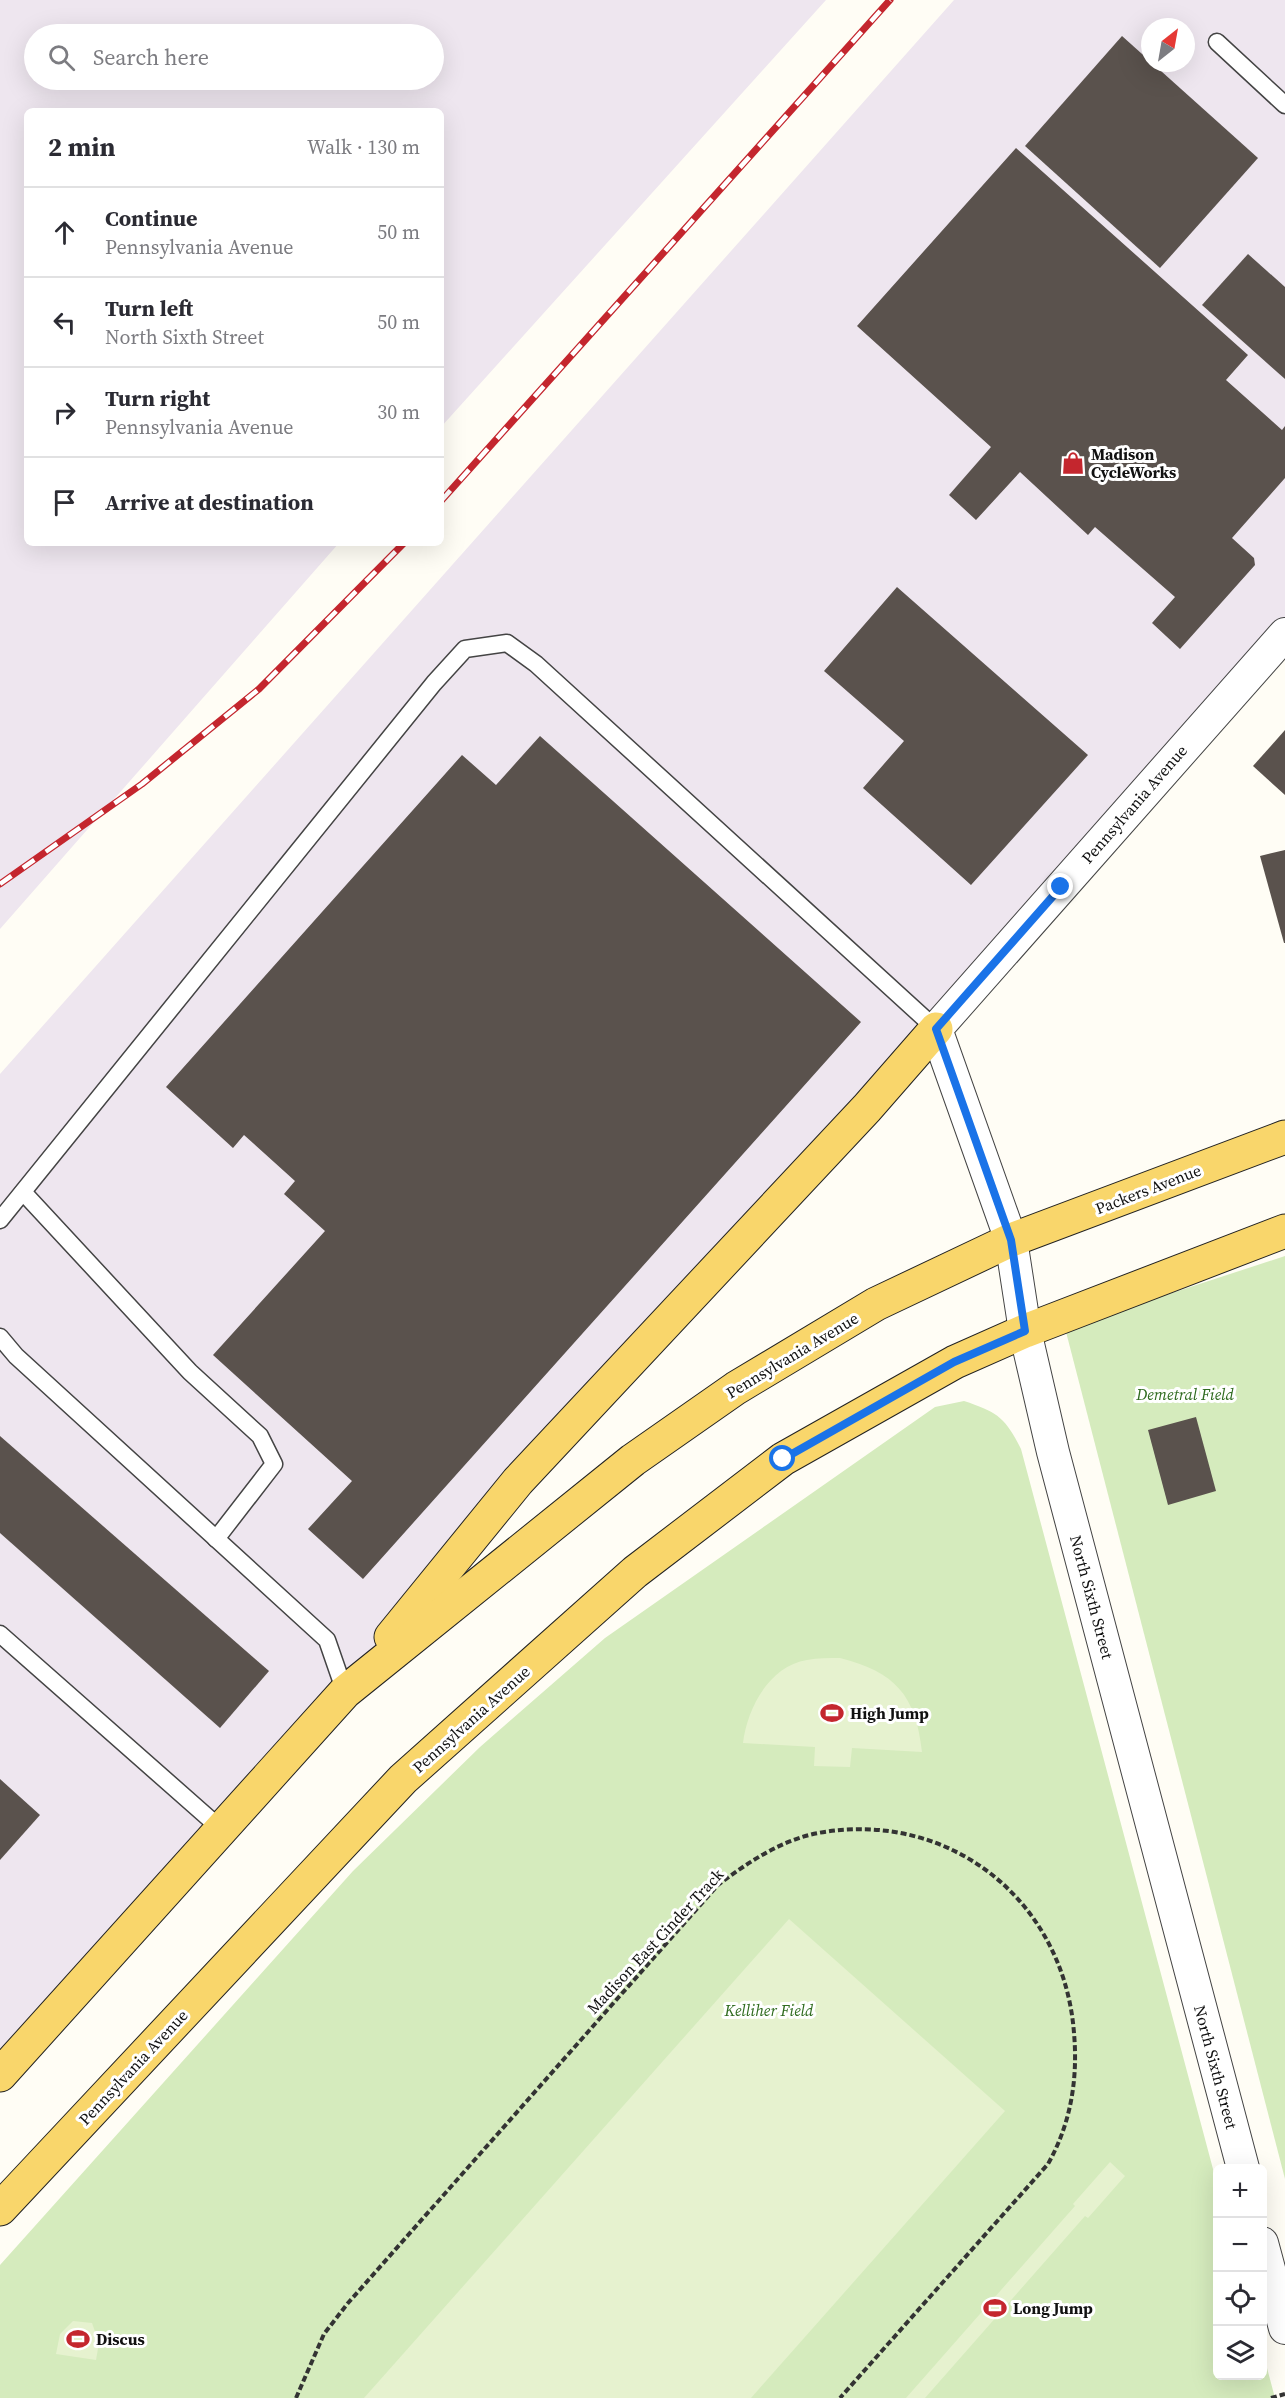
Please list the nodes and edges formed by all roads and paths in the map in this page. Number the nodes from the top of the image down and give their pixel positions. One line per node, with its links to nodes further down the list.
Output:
1 (1217, 42): 2 (lane)
2 (1285, 105)
3 (1283, 640): 4 (street, Pennsylvania Avenue)
4 (936, 1029): 6 (lane); 9 (street, North Sixth Street); 14 (main road)
5 (1285, 1137): 9 (main road, Packers Avenue)
6 (23, 1192): 7 (lane); 12 (lane)
7 (0, 1220)
8 (1285, 1231): 10 (main road)
9 (1011, 1240): 10 (street, North Sixth Street); 14 (main road, Pennsylvania Avenue)
10 (1025, 1331): 17 (street, North Sixth Street); 18 (main road, Pennsylvania Avenue)
11 (0, 1337): 12 (lane)
12 (216, 1539): 14 (lane)
13 (0, 1634): 15 (lane)
14 (345, 1692): 15 (main road, Pennsylvania Avenue)
15 (221, 1829): 16 (main road, Pennsylvania Avenue)
16 (0, 2075)
17 (1242, 2164)
18 (0, 2209)
19 (1267, 2258): 20 (street)
20 (1285, 2328)
21 (1285, 2394): 24 (path)
22 (296, 2398): 23 (path, Madison East Cinder Track)
23 (840, 2398)
24 (1271, 2398)

